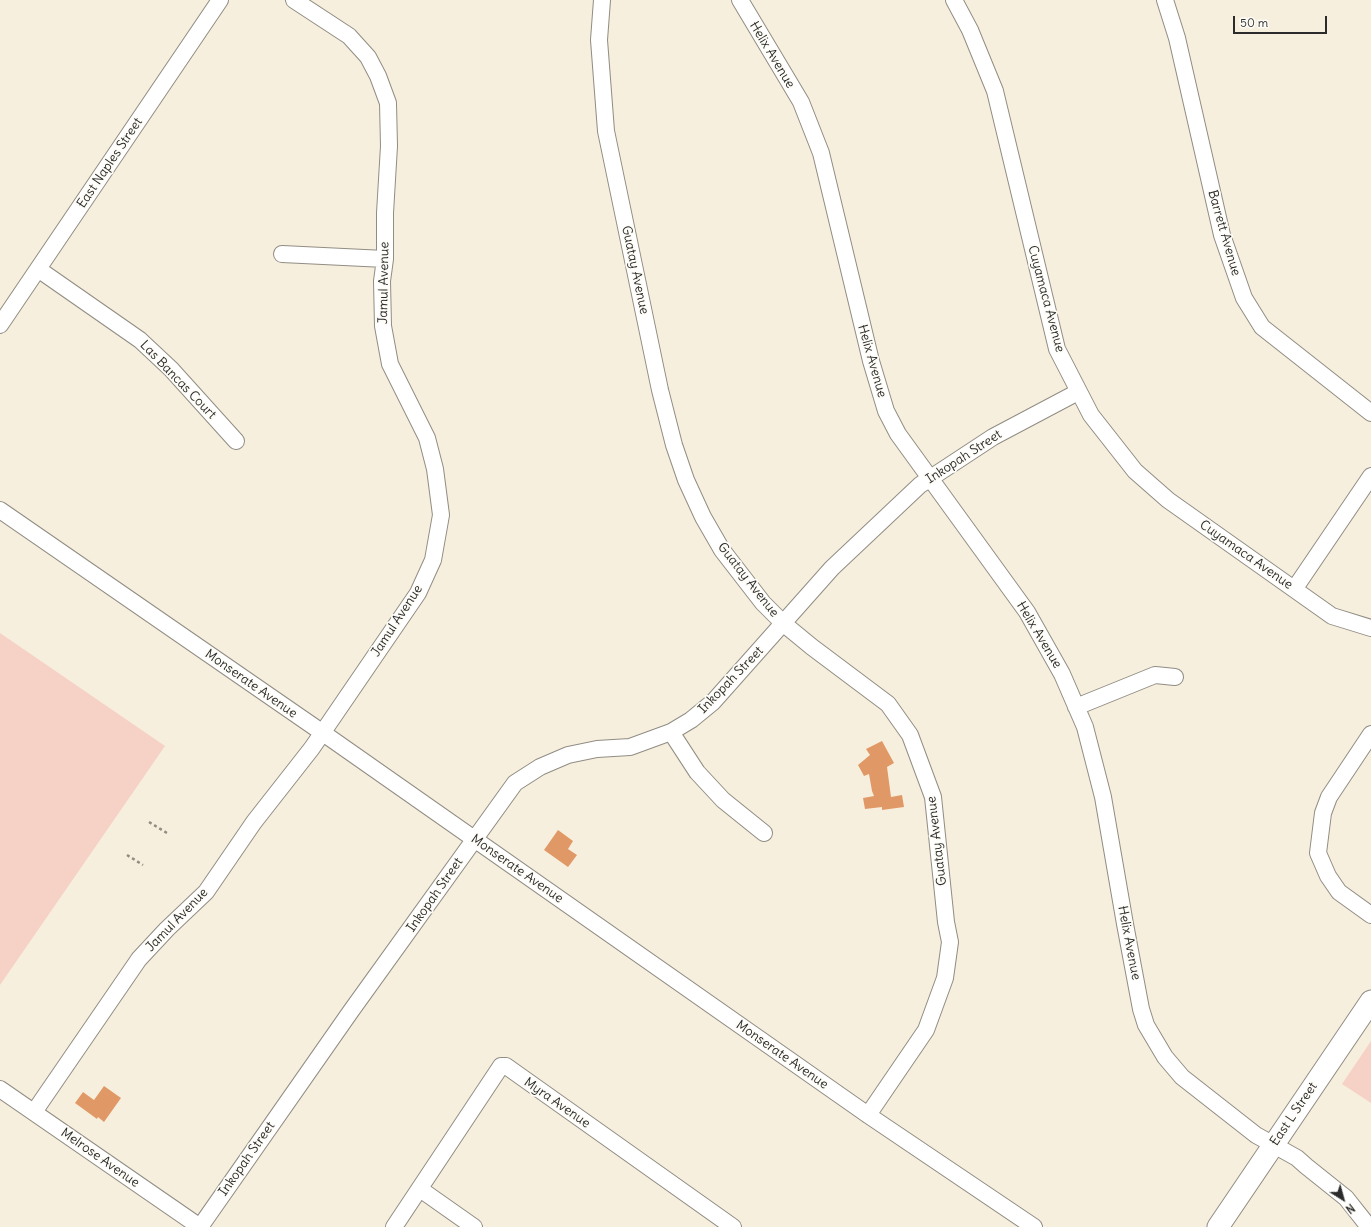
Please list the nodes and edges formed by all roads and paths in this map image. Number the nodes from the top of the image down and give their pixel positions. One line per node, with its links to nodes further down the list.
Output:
1 (220, 0): 9 (street, East Naples Street)
2 (294, 0): 8 (street, Jamul Avenue)
3 (602, 0): 18 (street, Guatay Avenue)
4 (740, 0): 15 (street, Helix Avenue)
5 (954, 0): 11 (street, Cuyamaca Avenue)
6 (1165, 0): 12 (street, Barrett Avenue)
7 (282, 254): 8 (street)
8 (385, 259): 23 (street, Jamul Avenue)
9 (38, 269): 10 (street, East Naples Street); 13 (street, Las Bancas Court)
10 (0, 325)
11 (1078, 392): 15 (street, Inkopah Street); 17 (street, Cuyamaca Avenue)
12 (1371, 413)
13 (236, 441)
14 (1371, 476): 17 (street)
15 (930, 477): 18 (street, Inkopah Street); 21 (street, Helix Avenue)
16 (0, 510): 23 (street, Monserate Avenue)
17 (1295, 588): 19 (street, Cuyamaca Avenue)
18 (784, 624): 22 (street, Inkopah Street); 35 (street, Guatay Avenue)
19 (1371, 628)
20 (1175, 676): 21 (street)
21 (1076, 707): 36 (street, Helix Avenue)
22 (671, 732): 26 (street); 28 (street, Inkopah Street)
23 (322, 733): 28 (street, Monserate Avenue); 34 (street, Jamul Avenue)
24 (1371, 734): 31 (street)
25 (149, 822): 27 (path)
26 (764, 833)
27 (167, 834)
28 (474, 839): 35 (street, Monserate Avenue); 38 (street, Inkopah Street)
29 (127, 855): 30 (path)
30 (143, 865)
31 (1370, 915)
32 (1371, 1001): 36 (main road, East L Street)
33 (0, 1088): 34 (street, Melrose Avenue)
34 (34, 1112): 38 (street, Melrose Avenue)
35 (868, 1115): 42 (street, Monserate Avenue)
36 (1273, 1146): 43 (main road, East L Street); 44 (street, Helix Avenue)
37 (420, 1189): 39 (street); 40 (street); 41 (street, Myra Avenue)
38 (200, 1227)
39 (394, 1227)
40 (474, 1227)
41 (733, 1227)
42 (1034, 1227)
43 (1218, 1227)
44 (1369, 1227)

